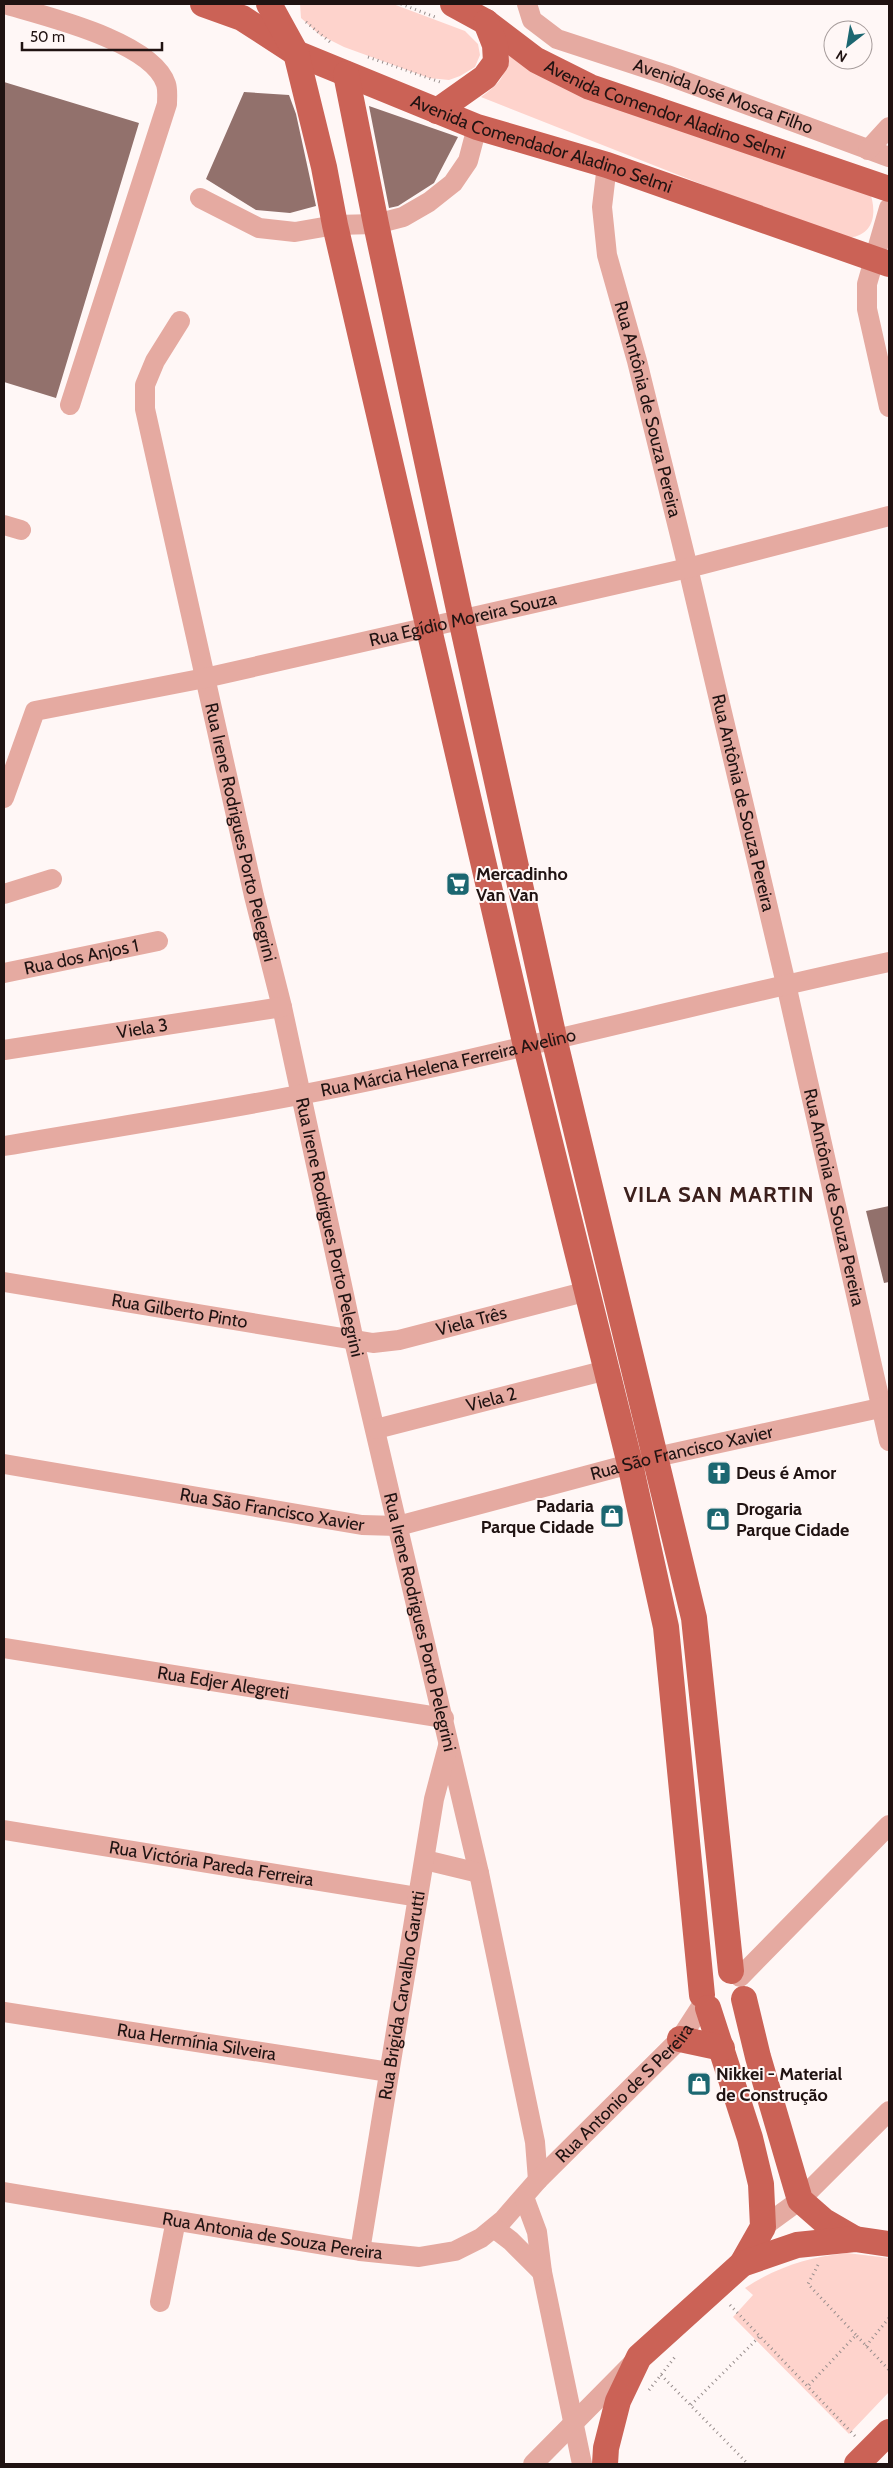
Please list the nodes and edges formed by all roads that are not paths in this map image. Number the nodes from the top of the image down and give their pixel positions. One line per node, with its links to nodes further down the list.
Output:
1 (4, 4): 22 (street)
2 (203, 4): 7 (main road, Avenida Comendador Aladino Selmi)
3 (269, 4): 7 (main road)
4 (527, 4): 12 (street, Avenida José Mosca Filho)
5 (445, 10): 6 (main road, Avenida Comendor Aladino Selmi)
6 (486, 22): 9 (main road); 15 (main road, Avenida Comendor Aladino Selmi)
7 (296, 54): 8 (main road, Avenida Comendador Aladino Selmi); 19 (main road)
8 (353, 64): 9 (main road, Avenida Comendador Aladino Selmi); 18 (main road)
9 (437, 111): 10 (main road, Avenida Comendador Aladino Selmi)
10 (477, 127): 14 (main road, Avenida Comendador Aladino Selmi); 18 (street)
11 (889, 127): 12 (street)
12 (868, 150): 13 (street, Avenida José Mosca Filho)
13 (889, 157)
14 (607, 165): 20 (main road, Avenida Comendador Aladino Selmi); 25 (street, Rua Antônia de Souza Pereira)
15 (889, 189)
16 (200, 198): 19 (street)
17 (889, 208): 20 (street)
18 (376, 224): 19 (street); 26 (main road)
19 (335, 225): 27 (main road)
20 (882, 262): 23 (street)
21 (180, 321): 28 (street, Rua Irene Rodrigues Porto Pelegrini)
22 (70, 405)
23 (889, 407)
24 (889, 516): 25 (street, Rua Egídio Moreira Souza)
25 (688, 568): 26 (street, Rua Egídio Moreira Souza); 35 (street, Rua Antônia de Souza Pereira)
26 (461, 619): 27 (street, Rua Egídio Moreira Souza); 37 (main road)
27 (428, 625): 28 (street, Rua Egídio Moreira Souza); 38 (main road)
28 (205, 678): 29 (street, Rua Egídio Moreira Souza); 36 (street, Rua Irene Rodrigues Porto Pelegrini)
29 (4, 798)
30 (52, 879): 31 (street)
31 (4, 894)
32 (158, 941): 34 (street, Rua dos Anjos 1)
33 (889, 962): 35 (street, Rua Márcia Helena Ferreira Avelino)
34 (4, 973)
35 (786, 984): 37 (street, Rua Márcia Helena Ferreira Avelino); 46 (street, Rua Antônia de Souza Pereira)
36 (282, 1007): 39 (street, Viela 3); 40 (street, Rua Irene Rodrigues Porto Pelegrini)
37 (554, 1038): 38 (street, Rua Márcia Helena Ferreira Avelino); 49 (main road)
38 (526, 1046): 40 (street, Rua Márcia Helena Ferreira Avelino); 43 (main road)
39 (4, 1050)
40 (300, 1095): 41 (street, Rua Márcia Helena Ferreira Avelino); 44 (street, Rua Irene Rodrigues Porto Pelegrini)
41 (4, 1146)
42 (4, 1282): 44 (street, Rua Gilberto Pinto)
43 (588, 1291): 44 (street, Viela Três); 45 (main road)
44 (354, 1341): 47 (street, Rua Irene Rodrigues Porto Pelegrini)
45 (607, 1370): 47 (street, Viela 2); 51 (main road)
46 (885, 1407): 48 (street, Rua Antônia de Souza Pereira); 49 (street, Rua São Francisco Xavier)
47 (376, 1429): 52 (street, Rua Irene Rodrigues Porto Pelegrini)
48 (889, 1441)
49 (656, 1457): 51 (street, Rua São Francisco Xavier); 61 (main road)
50 (4, 1464): 52 (street, Rua São Francisco Xavier)
51 (630, 1464): 52 (street, Rua São Francisco Xavier); 62 (main road)
52 (398, 1526): 54 (street, Rua Irene Rodrigues Porto Pelegrini)
53 (4, 1648): 54 (street, Rua Edjer Alegreti)
54 (444, 1718): 55 (street, Rua Irene Rodrigues Porto Pelegrini)
55 (449, 1743): 58 (street, Rua Brigida Carvalho Garutti); 59 (street, Rua Irene Rodrigues Porto Pelegrini)
56 (889, 1826): 61 (street)
57 (4, 1830): 60 (street, Rua Victória Pareda Ferreira)
58 (425, 1860): 59 (street); 60 (street, Rua Brigida Carvalho Garutti)
59 (479, 1873): 68 (street, Rua Irene Rodrigues Porto Pelegrini)
60 (418, 1897): 66 (street, Rua Brigida Carvalho Garutti)
61 (738, 1982): 62 (main road); 62 (main road); 73 (main road)
62 (705, 2001): 64 (street, Rua Antonio de S Pereira); 65 (main road)
63 (4, 2012): 66 (street, Rua Hermínia Silveira)
64 (680, 2039): 65 (main road); 69 (street, Rua Antonio de S Pereira)
65 (722, 2048): 75 (main road)
66 (389, 2072): 79 (street, Rua Brigida Carvalho Garutti)
67 (889, 2111): 73 (street)
68 (535, 2142): 69 (street); 70 (street, Rua Irene Rodrigues Porto Pelegrini)
69 (562, 2156): 70 (street, Rua Antonio de S Pereira)
70 (538, 2180): 72 (street)
71 (4, 2192): 74 (street, Rua Antonia de Souza Pereira)
72 (524, 2197): 76 (street, Rua Antonia de Souza Pereira); 81 (street)
73 (800, 2200): 75 (street); 77 (main road)
74 (176, 2220): 79 (street, Rua Antonia de Souza Pereira); 82 (street)
75 (763, 2227): 80 (main road)
76 (494, 2228): 79 (street, Rua Antonia de Souza Pereira); 81 (street)
77 (854, 2239): 78 (main road); 80 (main road)
78 (889, 2244)
79 (360, 2251)
80 (742, 2264): 83 (main road)
81 (542, 2272): 84 (street)
82 (160, 2302)
83 (639, 2357): 84 (street); 89 (main road)
84 (573, 2424): 87 (street); 88 (street)
85 (889, 2432): 86 (main road)
86 (859, 2453)
87 (533, 2464)
88 (582, 2464)
89 (605, 2464)

